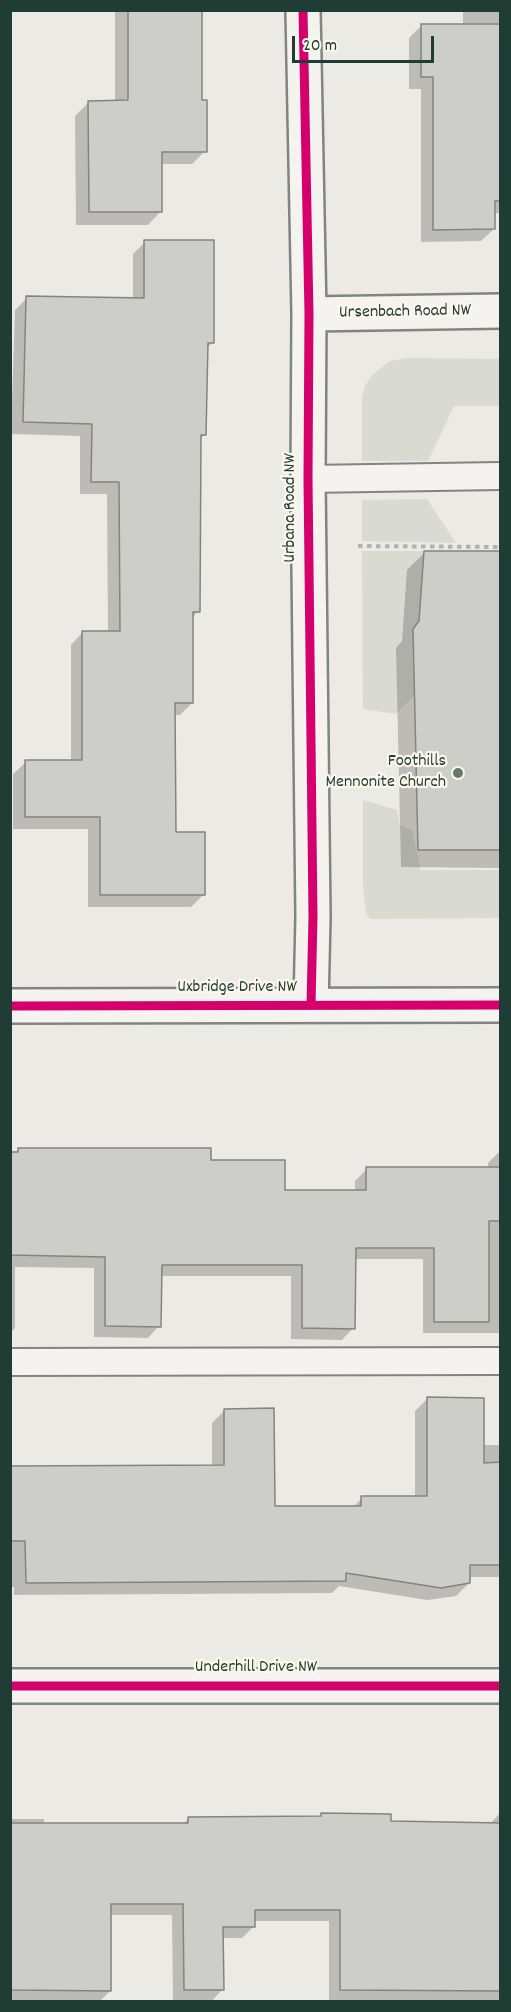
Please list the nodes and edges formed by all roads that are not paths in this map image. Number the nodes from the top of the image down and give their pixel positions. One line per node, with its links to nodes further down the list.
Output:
1 (303, 10): 3 (street, Urbana Road NW)
2 (501, 311): 3 (street, Ursenbach Road NW)
3 (309, 314): 5 (street, Urbana Road NW)
4 (501, 476): 5 (lane)
5 (308, 479): 6 (street, Urbana Road NW)
6 (311, 1005): 7 (street, Uxbridge Drive NW); 8 (street, Uxbridge Drive NW)
7 (501, 1005)
8 (10, 1006)
9 (501, 1361): 10 (lane)
10 (10, 1362)
11 (10, 1686): 12 (street, Underhill Drive NW)
12 (501, 1686)

